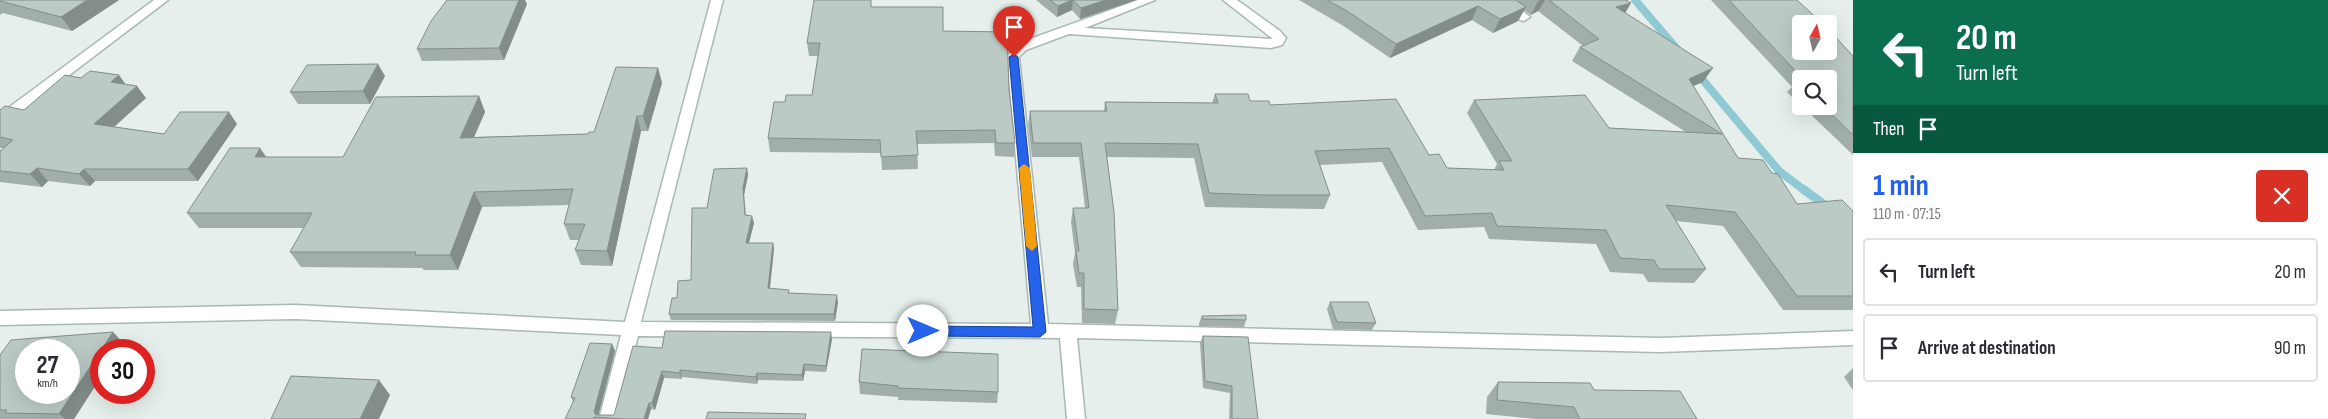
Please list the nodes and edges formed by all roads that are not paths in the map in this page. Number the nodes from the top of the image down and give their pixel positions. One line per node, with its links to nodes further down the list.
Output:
1 (162, 0): 8 (street)
2 (717, 0): 10 (street)
3 (1149, 0): 7 (street)
4 (1229, 0): 7 (street)
5 (1502, 0): 6 (street)
6 (1524, 16)
7 (1068, 30): 11 (street)
8 (0, 121)
9 (0, 318): 10 (street)
10 (630, 329): 11 (street); 14 (street)
11 (1040, 332): 12 (street)
12 (1068, 332): 13 (street); 15 (street)
13 (1853, 338)
14 (608, 419)
15 (1076, 419)

